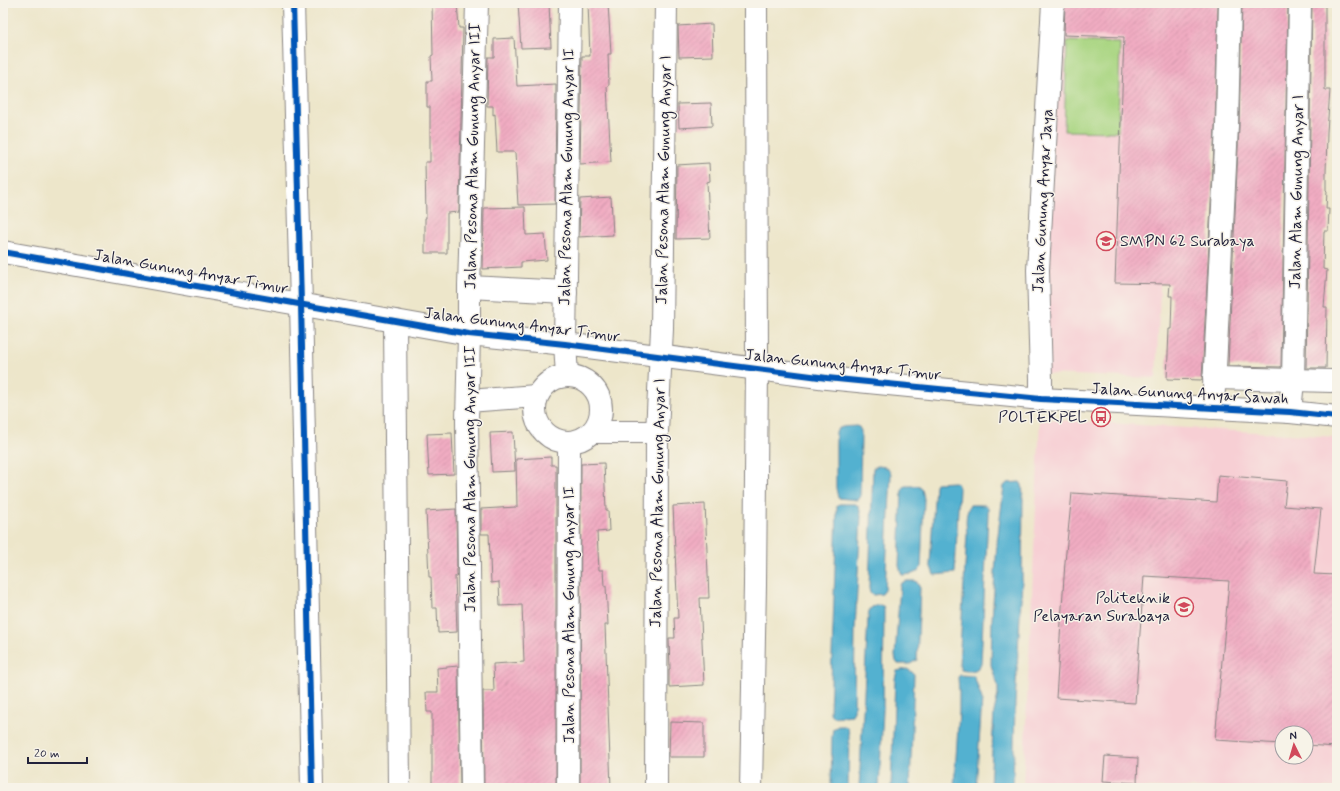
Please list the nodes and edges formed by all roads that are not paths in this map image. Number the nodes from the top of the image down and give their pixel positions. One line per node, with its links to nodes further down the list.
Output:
1 (293, 3): 12 (street)
2 (477, 3): 10 (street, Jalan Pesona Alam Gunung Anyar III)
3 (570, 3): 11 (street, Jalan Pesona Alam Gunung Anyar II)
4 (666, 3): 16 (street, Jalan Pesona Alam Gunung Anyar I)
5 (756, 3): 17 (street)
6 (1053, 3): 23 (street, Jalan Gunung Anyar Jaya)
7 (1230, 3): 19 (street)
8 (1300, 3): 20 (street, Jalan Alam Gunung Anyar I)
9 (3, 252): 12 (street, Jalan Gunung Anyar Timur)
10 (469, 287): 11 (street); 14 (street, Jalan Pesona Alam Gunung Anyar III)
11 (566, 292): 15 (street, Jalan Pesona Alam Gunung Anyar II)
12 (301, 304): 13 (street, Jalan Gunung Anyar Timur); 31 (street)
13 (395, 320): 14 (street, Jalan Gunung Anyar Timur); 32 (street)
14 (470, 334): 15 (street, Jalan Gunung Anyar Timur); 24 (street, Jalan Pesona Alam Gunung Anyar III)
15 (565, 344): 16 (street, Jalan Gunung Anyar Timur); 18 (street, Jalan Pesona Alam Gunung Anyar II)
16 (661, 356): 17 (street, Jalan Gunung Anyar Timur); 29 (street, Jalan Pesona Alam Gunung Anyar I)
17 (757, 369): 23 (street, Jalan Gunung Anyar Timur); 36 (street)
18 (567, 375): 22 (street); 28 (street)
19 (1214, 378): 20 (street); 25 (street)
20 (1293, 381): 21 (street); 26 (street, Jalan Alam Gunung Anyar I)
21 (1332, 381)
22 (536, 396): 24 (street); 30 (street)
23 (1041, 399): 25 (street, Jalan Gunung Anyar Sawah)
24 (468, 401): 33 (street, Jalan Pesona Alam Gunung Anyar III)
25 (1213, 408): 26 (street, Jalan Gunung Anyar Sawah)
26 (1290, 412): 27 (street, Jalan Gunung Anyar Sawah)
27 (1337, 417)
28 (592, 432): 29 (street); 30 (street)
29 (657, 432): 35 (street, Jalan Pesona Alam Gunung Anyar I)
30 (569, 442): 34 (street, Jalan Pesona Alam Gunung Anyar II)
31 (312, 788)
32 (399, 788)
33 (472, 788)
34 (568, 788)
35 (656, 788)
36 (751, 788)

